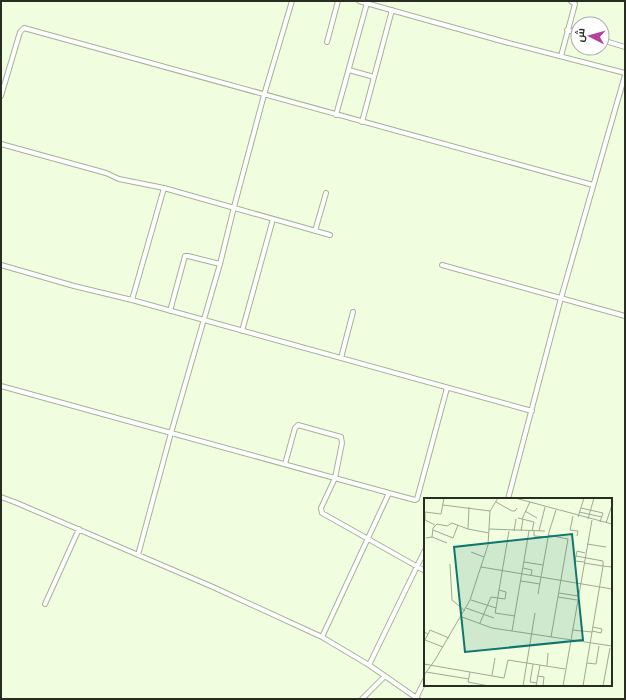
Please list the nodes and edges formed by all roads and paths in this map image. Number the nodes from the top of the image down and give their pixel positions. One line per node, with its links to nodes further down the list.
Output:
1 (292, 1): 15 (street)
2 (338, 1): 8 (street)
3 (359, 1): 5 (street)
4 (571, 1): 7 (street)
5 (367, 3): 6 (street); 12 (street)
6 (392, 10): 11 (street); 14 (street)
7 (568, 30): 11 (street)
8 (327, 42)
9 (610, 42): 10 (street)
10 (625, 47)
11 (561, 56): 13 (street)
12 (349, 70): 14 (street); 17 (street)
13 (625, 74): 20 (street)
14 (374, 77): 18 (street)
15 (264, 95): 16 (street); 17 (street); 23 (street)
16 (1, 96)
17 (336, 115): 18 (street)
18 (362, 122): 20 (street)
19 (1, 145): 21 (street)
20 (593, 185): 30 (street)
21 (164, 188): 23 (street); 31 (street)
22 (326, 193): 25 (street)
23 (234, 207): 24 (street); 27 (street)
24 (273, 219): 25 (street); 36 (street)
25 (315, 231): 26 (street)
26 (330, 235)
27 (220, 264): 32 (street); 35 (street)
28 (1, 265): 31 (street)
29 (442, 266): 30 (street)
30 (561, 298): 34 (street); 40 (street)
31 (132, 300): 32 (street)
32 (170, 310): 35 (street)
33 (353, 312): 37 (street)
34 (625, 316)
35 (204, 321): 36 (street); 41 (street)
36 (242, 331): 37 (street)
37 (341, 358): 39 (street)
38 (1, 386): 41 (street)
39 (447, 388): 40 (street); 44 (street)
40 (532, 411): 46 (street)
41 (171, 433): 42 (street); 50 (street)
42 (285, 464): 43 (street); 43 (street)
43 (334, 478): 44 (street); 48 (street)
44 (389, 493): 48 (street)
45 (1, 497): 47 (street)
46 (508, 498)
47 (79, 529): 50 (street); 53 (street)
48 (368, 540): 51 (street); 54 (street)
49 (424, 552): 51 (street)
50 (138, 555): 54 (street)
51 (417, 567): 52 (street); 55 (street)
52 (424, 570)
53 (44, 604)
54 (322, 637): 55 (street)
55 (369, 665): 56 (street)
56 (385, 676): 58 (street); 59 (street)
57 (424, 682): 58 (street)
58 (417, 698)
59 (362, 699)

